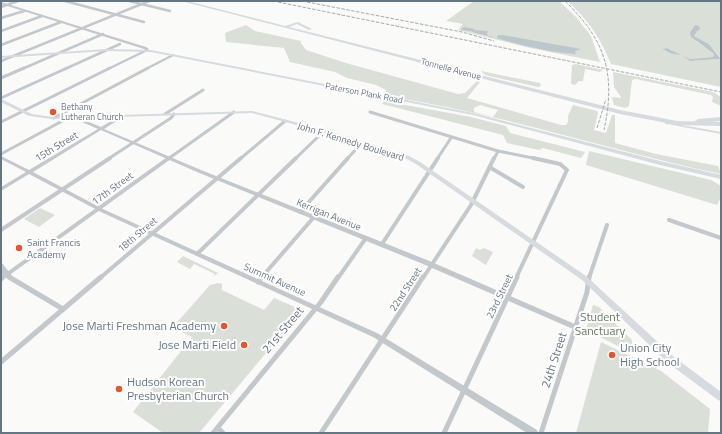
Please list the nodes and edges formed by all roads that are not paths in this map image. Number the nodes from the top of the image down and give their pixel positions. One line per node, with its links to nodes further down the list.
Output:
1 (18, 1): 9 (street)
2 (65, 1): 13 (street)
3 (129, 1): 8 (street)
4 (149, 1): 8 (street)
5 (183, 1): 18 (highway, Tonnelle Avenue)
6 (191, 1): 18 (highway, Tonnelle Avenue)
7 (1, 3): 9 (street)
8 (141, 4): 12 (street); 13 (street)
9 (6, 5): 10 (street); 11 (street)
10 (1, 7)
11 (24, 10): 14 (street); 15 (street)
12 (170, 11)
13 (114, 15): 17 (street); 19 (street)
14 (42, 16): 16 (street); 20 (street)
15 (1, 18)
16 (61, 22): 19 (street); 23 (street)
17 (144, 22)
18 (288, 25): 33 (highway, Tonnelle Avenue); 33 (highway, Tonnelle Avenue)
19 (82, 28): 21 (street); 28 (street)
20 (1, 31)
21 (103, 34): 25 (street); 26 (street)
22 (120, 44): 24 (street)
23 (1, 45)
24 (106, 50): 25 (main road, Paterson Plank Road); 26 (main road, Paterson Plank Road); 34 (street)
25 (145, 51): 27 (main road, Paterson Plank Road); 36 (street)
26 (59, 53): 28 (main road, Paterson Plank Road); 31 (street)
27 (173, 55): 42 (street); 63 (main road, Paterson Plank Road)
28 (11, 57): 29 (main road, Paterson Plank Road); 30 (street)
29 (1, 58)
30 (1, 61)
31 (1, 78)
32 (203, 90): 39 (street)
33 (538, 91): 35 (highway, Tonnelle Avenue)
34 (1, 99): 36 (main road, John F. Kennedy Boulevard)
35 (620, 110): 44 (highway, Tonnelle Avenue); 48 (highway, Tonnelle Avenue)
36 (23, 111): 42 (main road, John F. Kennedy Boulevard); 49 (street)
37 (234, 112): 40 (main road, John F. Kennedy Boulevard); 47 (main road, John F. Kennedy Boulevard); 59 (street, 17th Street)
38 (370, 112): 54 (street)
39 (165, 114): 40 (main road, John F. Kennedy Boulevard); 41 (main road, John F. Kennedy Boulevard)
40 (174, 114): 55 (street)
41 (118, 117): 43 (main road, John F. Kennedy Boulevard); 51 (street, 15th Street)
42 (54, 118): 45 (main road, John F. Kennedy Boulevard)
43 (76, 118): 45 (main road, John F. Kennedy Boulevard); 51 (street, Kerrigan Avenue)
44 (646, 118): 50 (highway); 53 (main road, Tonnelle Avenue)
45 (66, 119): 58 (street)
46 (721, 119): 48 (highway)
47 (285, 120): 52 (main road, John F. Kennedy Boulevard); 64 (street, 18th Street)
48 (698, 121): 50 (main road, Tonnelle Avenue)
49 (1, 122)
50 (721, 124)
51 (100, 130): 55 (street, Kerrigan Avenue); 62 (street, 15th Street)
52 (324, 132): 56 (main road, John F. Kennedy Boulevard); 68 (street)
53 (721, 133)
54 (451, 138): 57 (street); 61 (street)
55 (132, 143): 59 (street, Kerrigan Avenue); 67 (street)
56 (362, 143): 61 (main road, John F. Kennedy Boulevard); 71 (street)
57 (498, 151): 60 (street, 22nd Street); 79 (street, 23rd Street)
58 (1, 156): 62 (street, Summit Avenue)
59 (169, 158): 64 (street, Kerrigan Avenue); 70 (street, 17th Street)
60 (491, 168): 65 (street); 69 (street, 22nd Street)
61 (429, 171): 69 (main road, John F. Kennedy Boulevard); 80 (street)
62 (29, 172): 66 (street, 15th Street); 67 (street, Summit Avenue)
63 (721, 177)
64 (217, 178): 68 (street, Kerrigan Avenue); 76 (street, 18th Street)
65 (523, 187)
66 (1, 189)
67 (63, 189): 70 (street, Summit Avenue); 75 (street)
68 (258, 194): 71 (street, Kerrigan Avenue); 81 (street)
69 (473, 201): 79 (main road, John F. Kennedy Boulevard); 83 (street, 22nd Street)
70 (99, 208): 76 (street, Summit Avenue); 85 (street, 17th Street)
71 (300, 212): 72 (street, Kerrigan Avenue)
72 (314, 217): 77 (street, Kerrigan Avenue); 87 (street)
73 (669, 220): 78 (street)
74 (607, 225): 88 (street, 24th Street)
75 (1, 230)
76 (152, 233): 81 (street, Summit Avenue); 91 (street, 18th Street)
77 (366, 238): 80 (street, Kerrigan Avenue); 90 (street, 21st Street)
78 (721, 238)
79 (534, 243): 88 (main road, John F. Kennedy Boulevard); 89 (street, 23rd Street)
80 (382, 244): 83 (street, Kerrigan Avenue)
81 (197, 254): 87 (street, Summit Avenue)
82 (1, 265): 85 (street)
83 (432, 265): 89 (street, Kerrigan Avenue); 93 (street, 22nd Street)
84 (1, 272): 85 (street)
85 (8, 274): 86 (street, 17th Street); 91 (street)
86 (1, 279)
87 (258, 282): 90 (street, Summit Avenue)
88 (588, 282): 92 (street, 24th Street); 96 (main road, John F. Kennedy Boulevard)
89 (508, 298): 92 (street, Kerrigan Avenue); 95 (street, 23rd Street)
90 (316, 308): 93 (street, Summit Avenue); 97 (street, 21st Street)
91 (63, 309): 94 (street, 18th Street)
92 (575, 327): 102 (street, 24th Street)
93 (382, 341): 95 (street, Summit Avenue); 99 (street, 22nd Street)
94 (1, 362)
95 (464, 391): 100 (street, 23rd Street); 101 (street, Summit Avenue)
96 (721, 397)
97 (216, 430): 98 (street)
98 (223, 433)
99 (321, 433)
100 (444, 433)
101 (534, 433)
102 (541, 433)

